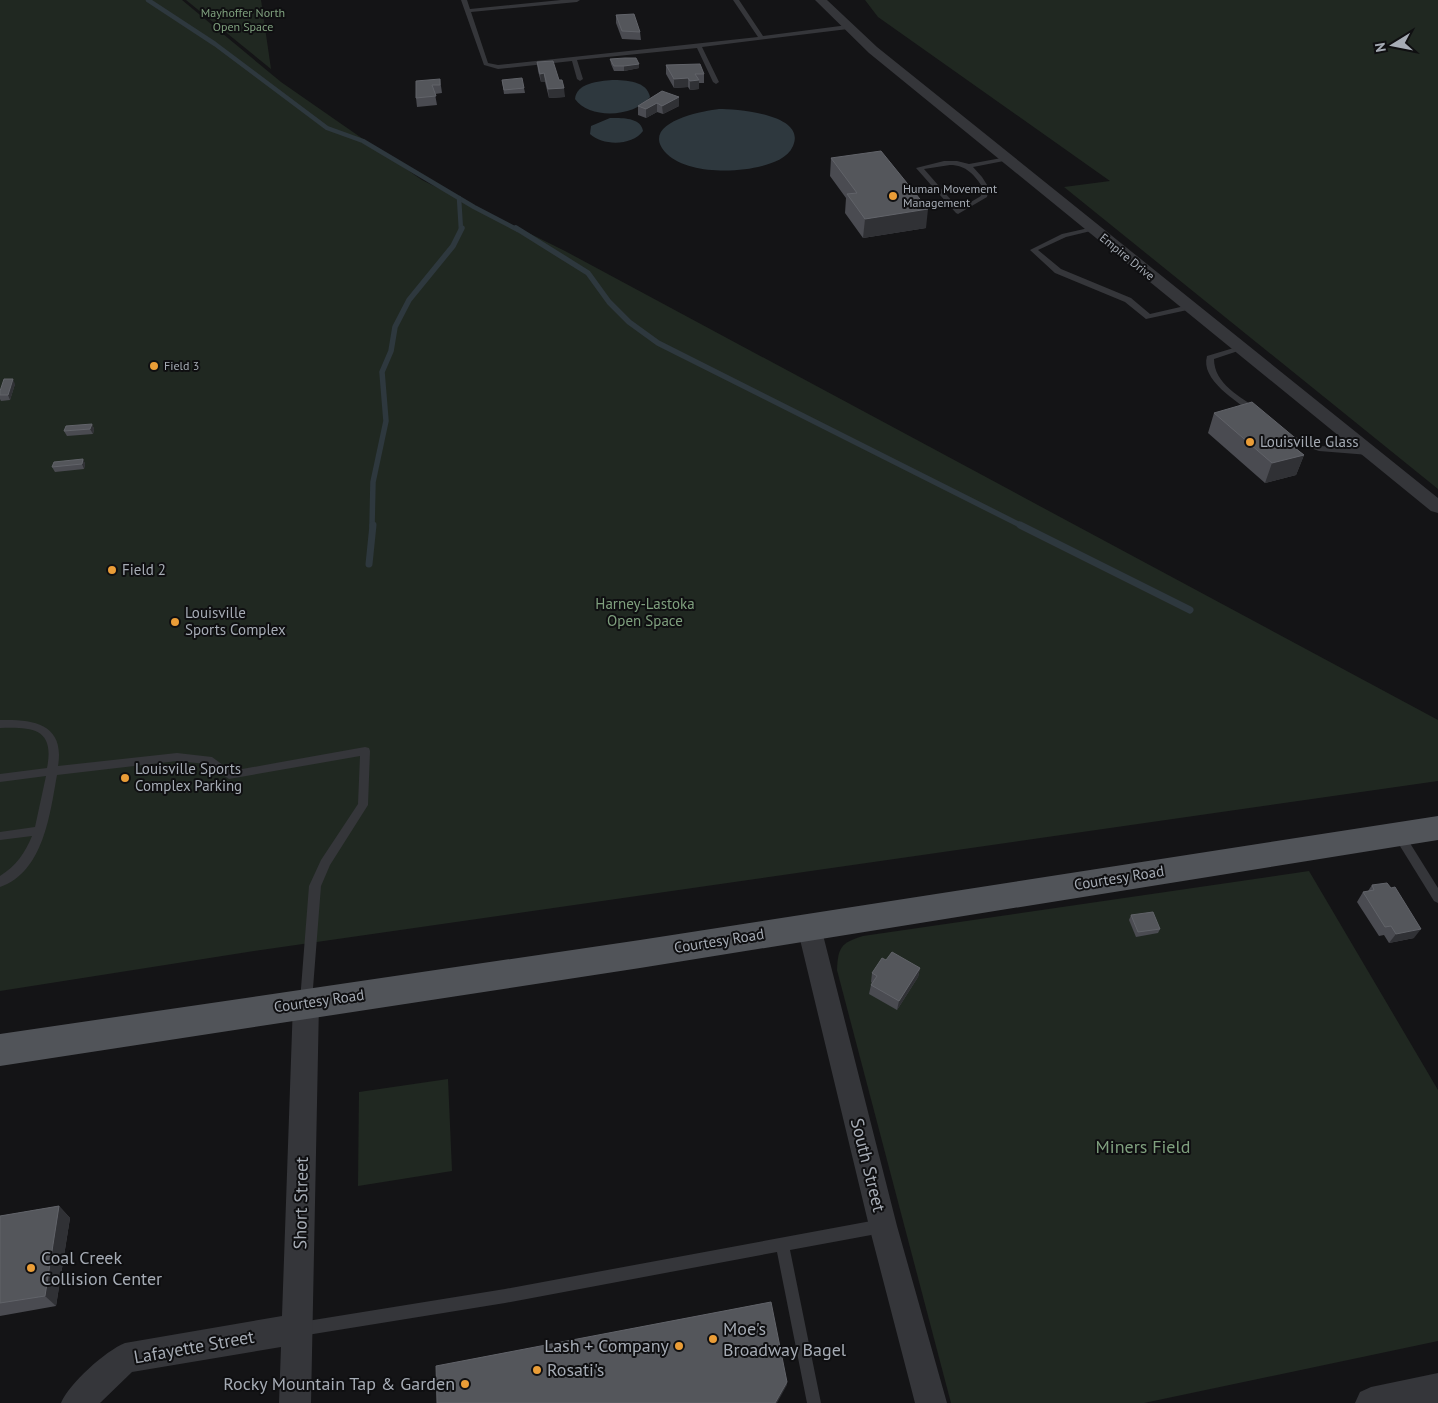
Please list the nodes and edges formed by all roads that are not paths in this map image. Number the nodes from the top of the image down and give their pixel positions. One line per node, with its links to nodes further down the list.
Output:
1 (464, 0): 5 (lane)
2 (577, 0): 5 (lane)
3 (736, 0): 7 (lane)
4 (820, 0): 6 (street, Empire Drive)
5 (468, 12): 9 (lane)
6 (848, 27): 7 (lane); 12 (street, Empire Drive)
7 (761, 38): 8 (lane)
8 (699, 46): 9 (lane); 11 (lane)
9 (574, 59): 10 (lane)
10 (580, 80)
11 (716, 82)
12 (1007, 159): 13 (lane); 14 (street, Empire Drive)
13 (968, 166): 13 (lane)
14 (1093, 229): 15 (street, Empire Drive); 15 (lane)
15 (1190, 308): 16 (street, Empire Drive)
16 (1240, 349): 17 (lane); 19 (street, Empire Drive)
17 (1264, 419)
18 (1279, 431): 19 (lane)
19 (1369, 452): 20 (street, Empire Drive)
20 (1438, 507)
21 (0, 724): 22 (lane)
22 (52, 771): 23 (lane); 25 (lane); 31 (lane)
23 (0, 778)
24 (1438, 828): 26 (main road, Courtesy Road)
25 (39, 831): 27 (lane); 28 (lane)
26 (1398, 835): 29 (lane); 30 (main road, Courtesy Road)
27 (0, 836)
28 (0, 882)
29 (1438, 898)
30 (809, 926): 31 (main road, Courtesy Road); 33 (street, South Street)
31 (306, 1003): 32 (main road, Courtesy Road); 35 (street, Short Street)
32 (0, 1050)
33 (883, 1226): 34 (lane); 40 (street, South Street)
34 (782, 1245): 35 (lane); 39 (lane)
35 (297, 1329): 37 (street, Lafayette Street); 38 (street, Short Street)
36 (1438, 1389): 41 (street)
37 (76, 1403)
38 (295, 1403)
39 (814, 1403)
40 (931, 1403)
41 (1370, 1403)

